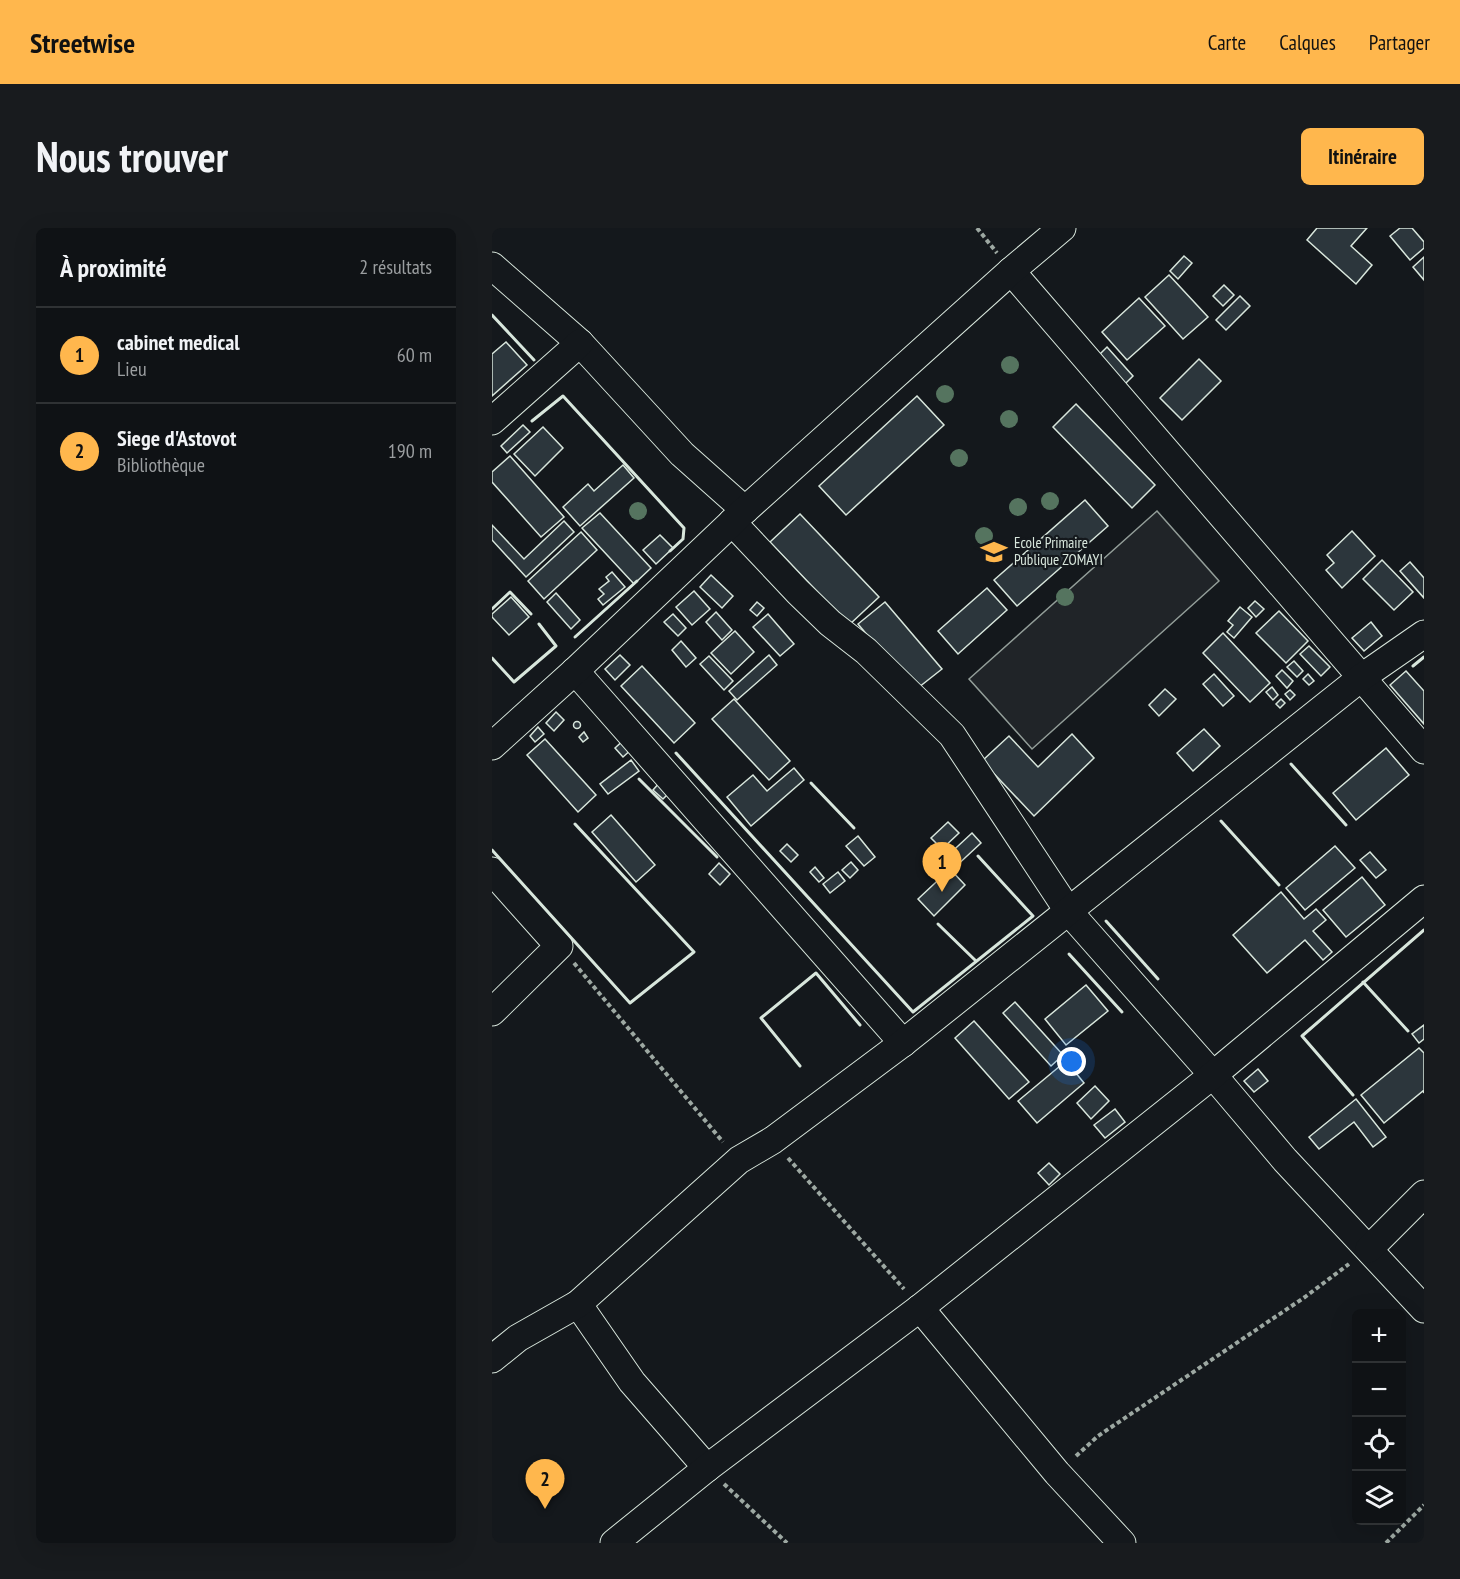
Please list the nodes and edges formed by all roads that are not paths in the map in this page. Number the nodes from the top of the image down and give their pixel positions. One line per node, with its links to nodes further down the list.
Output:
1 (1062, 228): 3 (street)
2 (492, 266): 4 (street)
3 (1011, 271): 6 (street); 9 (street)
4 (580, 343): 5 (street); 6 (street)
5 (492, 421)
6 (738, 516): 8 (street); 14 (street)
7 (1424, 634): 9 (street)
8 (575, 671): 10 (street); 16 (street)
9 (1362, 677): 11 (street); 14 (street)
10 (492, 746)
11 (1424, 750)
12 (492, 871): 15 (street)
13 (1424, 899): 17 (street)
14 (1069, 912): 16 (street); 17 (street)
15 (492, 1012)
16 (903, 1043): 20 (street)
17 (1213, 1075): 19 (street); 21 (street)
18 (1424, 1194): 19 (street)
19 (1369, 1249): 22 (street)
20 (578, 1304): 23 (street); 24 (street)
21 (920, 1308): 24 (street); 26 (street)
22 (1424, 1309)
23 (492, 1359)
24 (707, 1468): 25 (street)
25 (614, 1543)
26 (1122, 1543)

